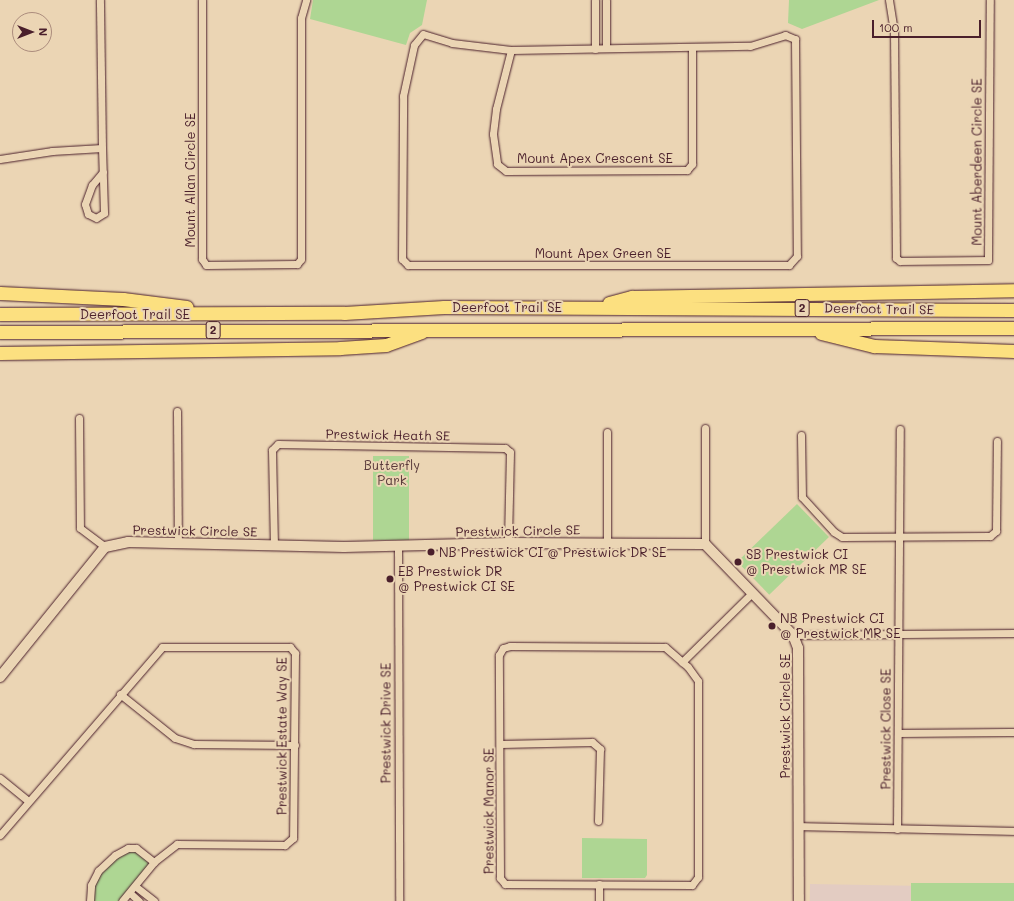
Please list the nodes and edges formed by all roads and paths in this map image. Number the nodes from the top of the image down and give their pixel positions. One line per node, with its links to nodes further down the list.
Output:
1 (100, 0): 12 (street)
2 (202, 0): 3 (street, Mount Allan Circle SE)
3 (306, 0)
4 (595, 0): 10 (street)
5 (606, 0): 9 (street)
6 (889, 0): 7 (street, Mount Aberdeen Circle SE)
7 (990, 0)
8 (692, 47): 9 (street, Mount Apex Green SE); 11 (street, Mount Apex Crescent SE); 11 (street, Mount Apex Green SE)
9 (606, 48): 10 (street, Mount Apex Green SE)
10 (595, 49): 11 (street, Mount Apex Green SE)
11 (511, 50)
12 (102, 148): 13 (street); 14 (street)
13 (0, 159)
14 (103, 172): 14 (street)
15 (1014, 290): 17 (highway)
16 (0, 293): 20 (highway)
17 (590, 307): 18 (highway, Deerfoot Trail SE / 2); 20 (highway, Deerfoot Trail SE / 2)
18 (1014, 310)
19 (0, 314): 20 (highway, Deerfoot Trail SE / 2)
20 (245, 314)
21 (802, 328): 22 (highway, Deerfoot Trail SE / 2); 23 (highway, Deerfoot Trail SE / 2); 25 (highway)
22 (1014, 328)
23 (427, 330): 24 (highway, Deerfoot Trail SE / 2); 26 (highway)
24 (0, 332)
25 (1014, 350)
26 (0, 353)
27 (177, 411): 35 (street)
28 (79, 418): 41 (street)
29 (705, 428): 38 (street)
30 (900, 430): 34 (street, Prestwick Close SE)
31 (607, 432): 37 (street)
32 (801, 435): 34 (street)
33 (997, 441): 34 (street)
34 (900, 536): 45 (street, Prestwick Close SE)
35 (178, 543): 39 (street, Prestwick Circle SE); 41 (street, Prestwick Circle SE)
36 (508, 543): 37 (street, Prestwick Circle SE); 39 (street, Prestwick Heath SE); 40 (street, Prestwick Circle SE)
37 (607, 544): 38 (street, Prestwick Circle SE)
38 (705, 544): 42 (street, Prestwick Circle SE)
39 (274, 546): 40 (street, Prestwick Circle SE)
40 (398, 546): 68 (street, Prestwick Drive SE)
41 (105, 547): 47 (street)
42 (752, 593): 44 (street, Prestwick Circle SE); 46 (street)
43 (1014, 633): 45 (street)
44 (793, 635): 45 (street); 56 (street, Prestwick Circle SE)
45 (899, 635): 50 (street, Prestwick Close SE)
46 (682, 662): 51 (street, Prestwick Manor SE); 61 (street, Prestwick Manor SE)
47 (0, 676)
48 (120, 694): 52 (street); 52 (street, Prestwick Estate Way SE); 54 (street, Prestwick Estate Way SE)
49 (1014, 732): 50 (street)
50 (898, 733): 57 (street, Prestwick Close SE)
51 (500, 744): 55 (street); 61 (street, Prestwick Manor SE)
52 (295, 745): 60 (street, Prestwick Estate Way SE)
53 (0, 778): 54 (street)
54 (28, 801): 59 (street, Prestwick Estate Way SE)
55 (598, 821)
56 (798, 826): 57 (street); 70 (street, Prestwick Circle SE)
57 (897, 829): 58 (street)
58 (1014, 831)
59 (0, 835)
60 (154, 862): 62 (street, Prestwick Estate Way SE); 64 (street)
61 (599, 884): 69 (street)
62 (135, 886): 63 (street, Prestwick Estate Way SE); 67 (street)
63 (130, 893): 65 (street, Prestwick Estate Way SE); 66 (street)
64 (90, 901)
65 (122, 901)
66 (139, 901)
67 (154, 901)
68 (399, 901)
69 (599, 901)
70 (798, 901)

